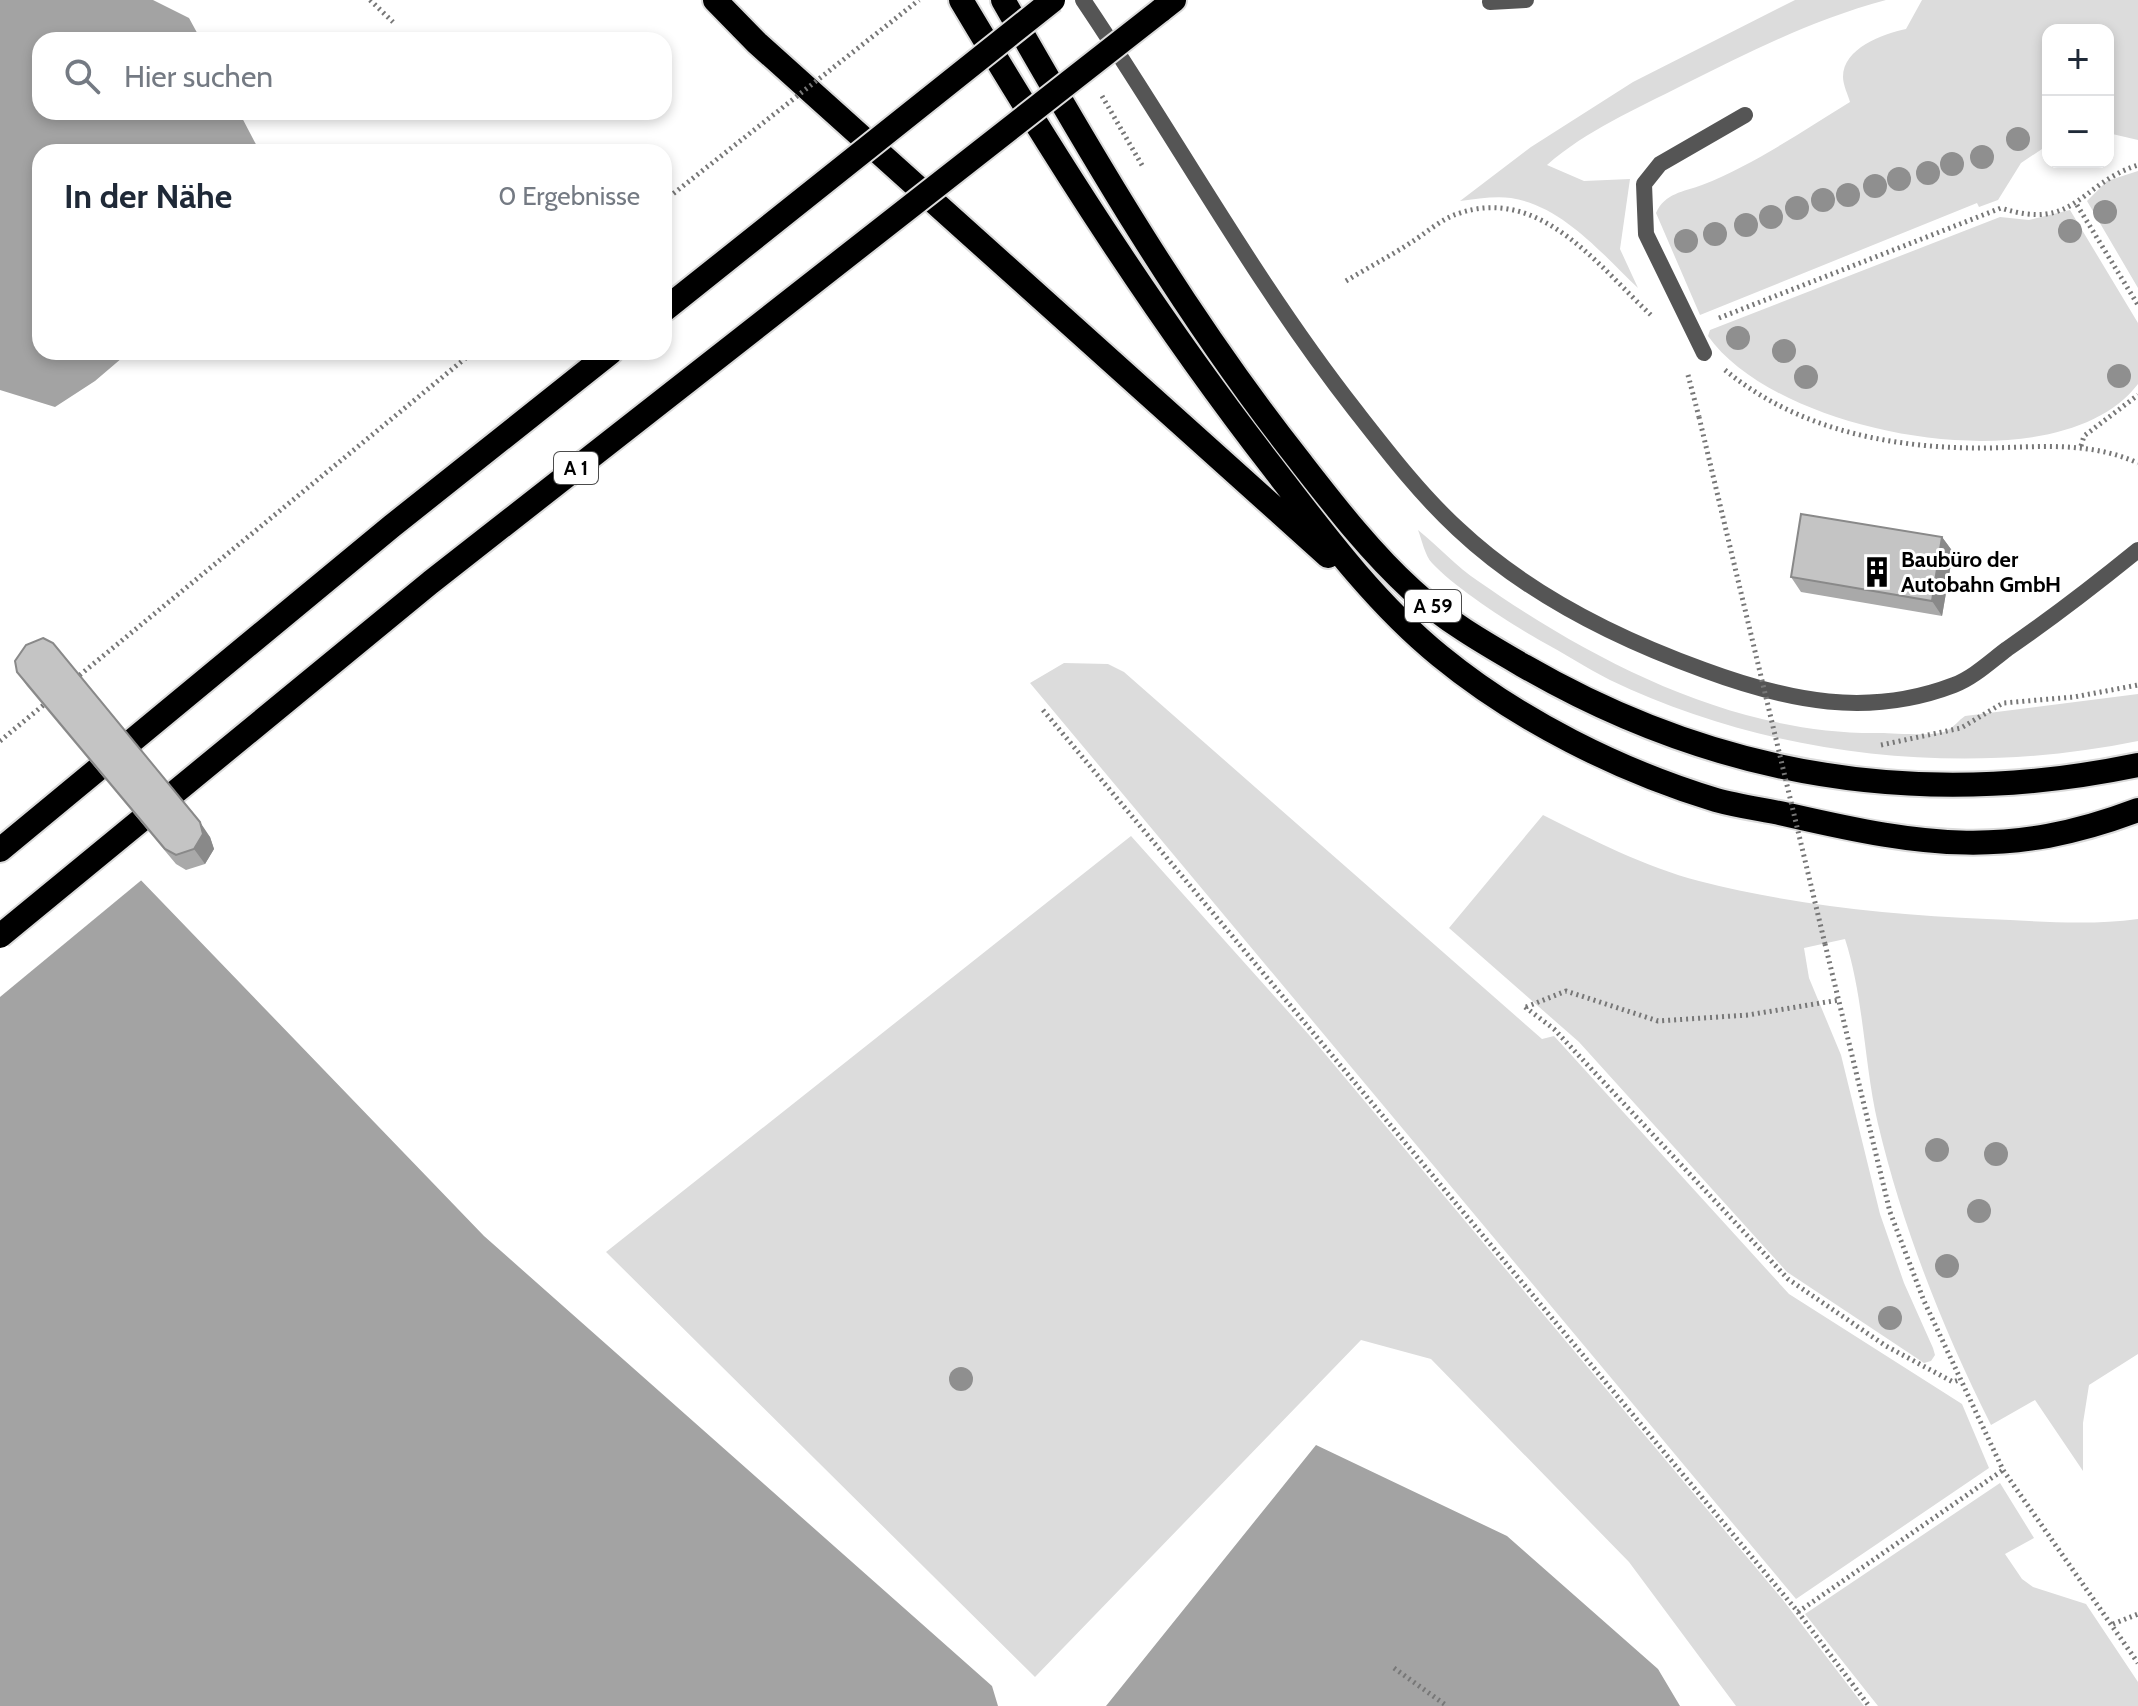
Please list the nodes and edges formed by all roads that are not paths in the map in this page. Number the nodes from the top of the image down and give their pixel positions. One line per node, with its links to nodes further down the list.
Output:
1 (715, 0): 14 (highway)
2 (961, 0): 14 (highway, A 59)
3 (1003, 0): 15 (highway, A 59)
4 (1053, 0): 10 (highway, bridge)
5 (1083, 0): 13 (lane)
6 (1526, 0): 7 (lane)
7 (1490, 2)
8 (1167, 5): 20 (highway, A 1, bridge)
9 (1745, 115): 11 (lane)
10 (672, 304)
11 (1704, 353)
12 (601, 360): 19 (highway)
13 (2138, 550)
14 (1390, 610): 17 (highway, A 59)
15 (2138, 765)
16 (2138, 810): 17 (highway)
17 (2096, 826): 18 (highway)
18 (2138, 826)
19 (0, 850)
20 (0, 936)

